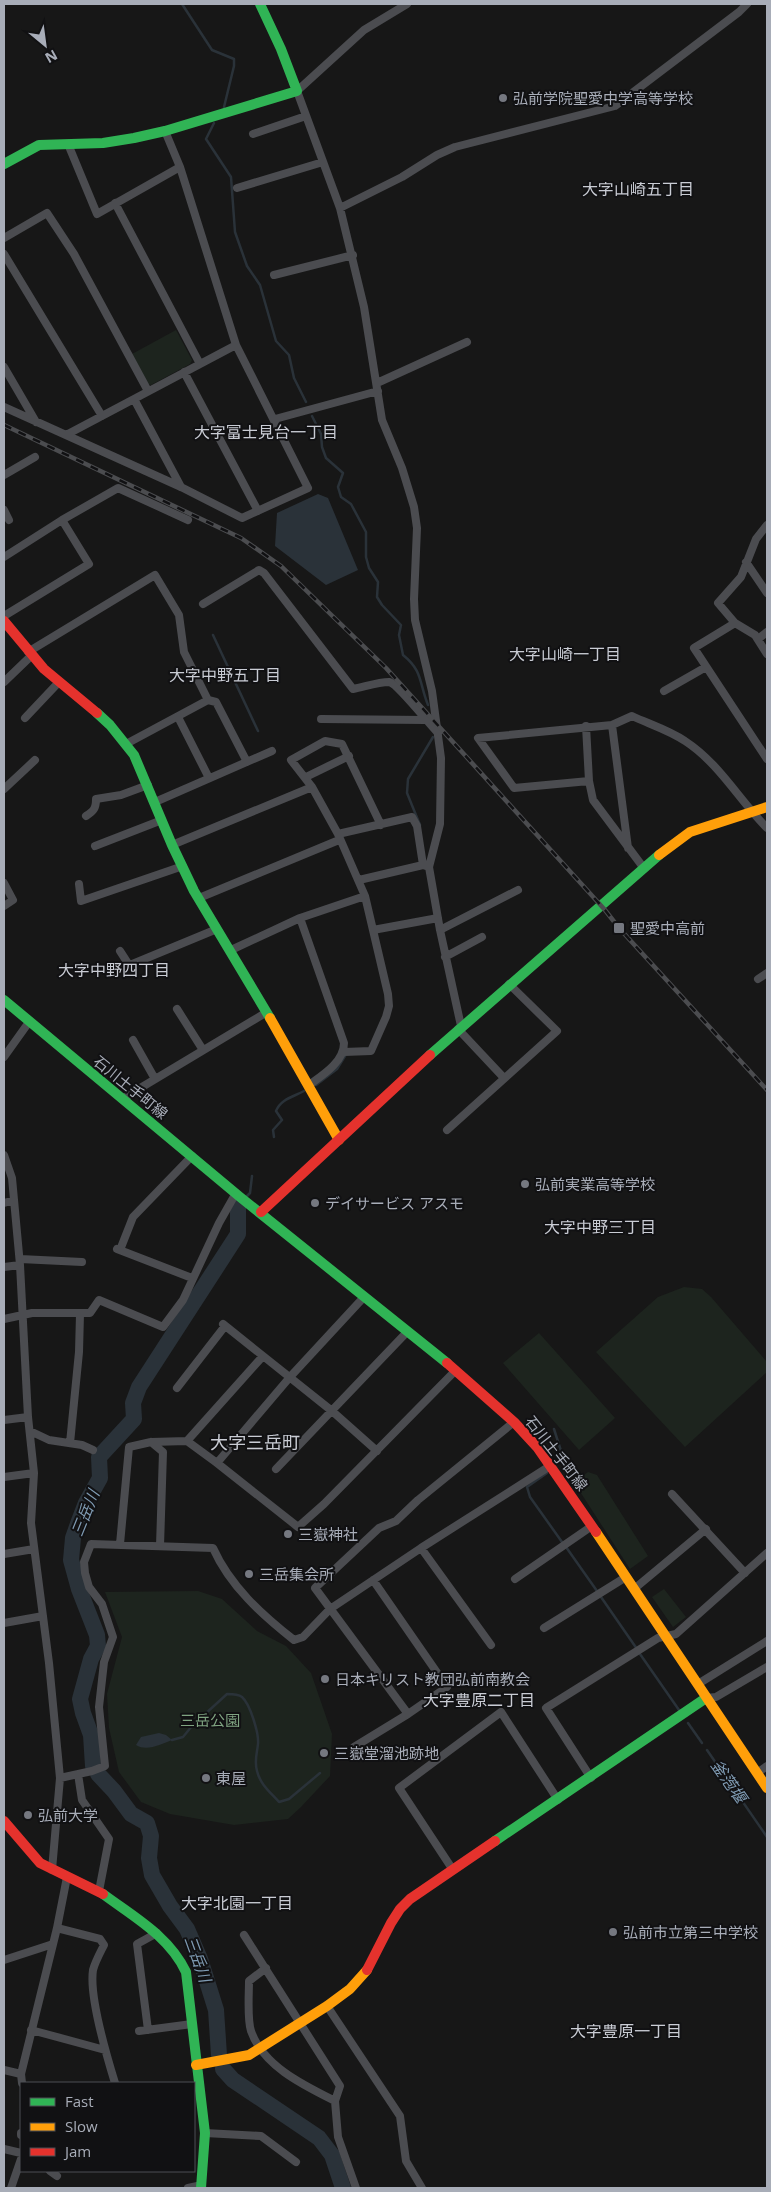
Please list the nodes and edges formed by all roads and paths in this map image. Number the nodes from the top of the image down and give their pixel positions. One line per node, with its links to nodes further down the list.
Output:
1 (260, 4): 4 (street)
2 (407, 4): 4 (street)
3 (747, 4): 14 (street)
4 (297, 92): 5 (street); 6 (street)
5 (306, 116): 7 (street); 9 (street)
6 (165, 132): 8 (street); 11 (street)
7 (253, 134)
8 (68, 144): 10 (street); 13 (street)
9 (323, 162): 12 (street); 14 (street)
10 (4, 164)
11 (180, 167): 13 (street); 20 (street)
12 (237, 188)
13 (115, 204): 21 (street)
14 (340, 208): 17 (street)
15 (4, 238): 25 (street)
16 (4, 254): 28 (street)
17 (353, 255): 18 (street); 24 (street)
18 (274, 275)
19 (467, 342): 24 (street)
20 (236, 345): 21 (street); 29 (street)
21 (200, 364): 23 (street)
22 (4, 367): 30 (street)
23 (184, 372): 25 (street); 36 (street)
24 (377, 387): 29 (street); 63 (street)
25 (148, 392): 26 (street)
26 (134, 399): 28 (street); 34 (street)
27 (4, 407): 30 (street)
28 (102, 416): 31 (street)
29 (275, 420): 36 (street)
30 (36, 422): 31 (street)
31 (66, 435): 34 (street)
32 (35, 457): 33 (street)
33 (4, 475)
34 (181, 487): 36 (street)
35 (4, 510): 37 (street)
36 (258, 511)
37 (9, 520)
38 (62, 520): 39 (street); 41 (street); 45 (street)
39 (188, 520)
40 (766, 528): 42 (street)
41 (4, 557)
42 (746, 562): 43 (street); 47 (street)
43 (767, 593)
44 (203, 604): 60 (street)
45 (4, 616)
46 (4, 621): 50 (street)
47 (735, 623): 49 (street); 52 (street)
48 (767, 632): 49 (street)
49 (758, 639): 51 (street)
50 (30, 654): 53 (street); 54 (street); 56 (street)
51 (767, 654)
52 (706, 667): 55 (street); 67 (street)
53 (4, 682)
54 (59, 682): 58 (street); 64 (street)
55 (664, 691)
56 (208, 700): 57 (street); 69 (street)
57 (178, 717): 64 (street); 71 (street)
58 (26, 718)
59 (321, 719): 60 (street)
60 (425, 720): 63 (street)
61 (612, 724): 62 (street); 78 (street); 86 (street)
62 (586, 726): 72 (street); 72 (street)
63 (438, 733): 88 (street)
64 (126, 744): 73 (street)
65 (272, 751): 69 (street)
66 (349, 756): 70 (street); 70 (street); 81 (street)
67 (767, 759)
68 (35, 760): 75 (street)
69 (247, 762): 71 (street)
70 (306, 777): 74 (street)
71 (209, 778): 76 (street)
72 (589, 780): 86 (street)
73 (148, 785): 76 (street); 79 (street)
74 (312, 787): 83 (street); 84 (street)
75 (4, 789)
76 (155, 802): 80 (street)
77 (767, 807): 78 (street)
78 (752, 812): 82 (street); 89 (street)
79 (86, 816)
80 (162, 820): 84 (street); 85 (street)
81 (381, 826): 83 (street); 88 (street)
82 (767, 828)
83 (338, 837): 90 (street); 95 (street)
84 (172, 845): 87 (street)
85 (95, 846)
86 (628, 848): 89 (street)
87 (183, 866): 92 (street); 95 (street)
88 (426, 866): 90 (street); 98 (street)
89 (643, 867): 110 (street)
90 (359, 880): 94 (street)
91 (4, 883): 96 (street)
92 (80, 884)
93 (518, 890): 101 (street)
94 (365, 896): 97 (street); 100 (street)
95 (198, 898): 99 (street)
96 (4, 906)
97 (300, 918): 103 (street); 118 (street)
98 (438, 918): 100 (street); 101 (street)
99 (217, 929): 103 (street); 106 (street)
100 (373, 930): 118 (street)
101 (440, 930): 105 (street)
102 (482, 937): 105 (street)
103 (231, 950): 113 (street)
104 (120, 951): 106 (street)
105 (445, 957): 115 (street)
106 (129, 966): 107 (street)
107 (113, 972)
108 (767, 973): 109 (street)
109 (758, 978)
110 (509, 984): 115 (street); 120 (street)
111 (4, 1000): 114 (street, 石川土手町線)
112 (177, 1009): 117 (street)
113 (267, 1012): 117 (street); 122 (street)
114 (29, 1022): 119 (street); 123 (street, 石川土手町線)
115 (459, 1028): 120 (street); 125 (street)
116 (132, 1040): 121 (street)
117 (203, 1050): 121 (street)
118 (344, 1052): 122 (street)
119 (4, 1057)
120 (504, 1078): 124 (street)
121 (155, 1079): 123 (street)
122 (309, 1085): 125 (street)
123 (122, 1099): 127 (street, 石川土手町線)
124 (448, 1130)
125 (339, 1140): 131 (street)
126 (4, 1155): 129 (street)
127 (192, 1156): 128 (street, 石川土手町線); 135 (street)
128 (238, 1195): 131 (street, 石川土手町線); 135 (street)
129 (14, 1200): 130 (street); 132 (street)
130 (4, 1203)
131 (261, 1212): 136 (street, 石川土手町線)
132 (20, 1262): 133 (street); 134 (street); 138 (street)
133 (82, 1262)
134 (4, 1267)
135 (192, 1278): 137 (street)
136 (364, 1297): 140 (street, 石川土手町線); 143 (street)
137 (80, 1314): 138 (street); 152 (street)
138 (23, 1316): 139 (street); 146 (street)
139 (4, 1319)
140 (407, 1332): 142 (street, 石川土手町線); 145 (street)
141 (263, 1356): 143 (street); 144 (street); 150 (street)
142 (456, 1370): 148 (street, 石川土手町線); 154 (street)
143 (290, 1377): 145 (street); 155 (street)
144 (177, 1388)
145 (332, 1411): 154 (street); 157 (street)
146 (28, 1417): 147 (street); 149 (street)
147 (4, 1420)
148 (514, 1422): 156 (street, 石川土手町線); 174 (street)
149 (30, 1431): 152 (street); 158 (street)
150 (187, 1441): 151 (street); 155 (street)
151 (151, 1442): 163 (street); 164 (street)
152 (70, 1443): 153 (street)
153 (93, 1450)
154 (377, 1451): 155 (street)
155 (217, 1463)
156 (550, 1466): 161 (street, 石川土手町線); 165 (street)
157 (276, 1469)
158 (34, 1473): 159 (street); 166 (street)
159 (4, 1476)
160 (672, 1494): 162 (street)
161 (592, 1526): 170 (street, 石川土手町線); 171 (street)
162 (706, 1528): 169 (street); 173 (street)
163 (120, 1544): 164 (street); 188 (street)
164 (160, 1546): 174 (street)
165 (421, 1548): 172 (street); 180 (street)
166 (34, 1549): 167 (street); 175 (street)
167 (4, 1554)
168 (767, 1554): 169 (street)
169 (745, 1573): 178 (street)
170 (626, 1576): 173 (street, 石川土手町線); 177 (street)
171 (515, 1579)
172 (373, 1580): 174 (street); 184 (street)
173 (634, 1588): 178 (street, 石川土手町線)
174 (330, 1609): 184 (street)
175 (43, 1616): 176 (street); 189 (street)
176 (4, 1623)
177 (544, 1628)
178 (665, 1636): 182 (street, 石川土手町線); 190 (street)
179 (767, 1641): 182 (street)
180 (491, 1646)
181 (767, 1667): 183 (street)
182 (698, 1684): 183 (street, 石川土手町線)
183 (706, 1698): 187 (street, 石川土手町線); 190 (street)
184 (408, 1714): 185 (street)
185 (354, 1747)
186 (767, 1766): 187 (street)
187 (757, 1772): 191 (street, 石川土手町線)
188 (78, 1774): 189 (street); 197 (street)
189 (60, 1778): 194 (street)
190 (591, 1778): 192 (street)
191 (767, 1788)
192 (558, 1800): 195 (street); 195 (street)
193 (4, 1821): 194 (street)
194 (52, 1870): 196 (street)
195 (453, 1870): 204 (street)
196 (67, 1877): 197 (street); 198 (street)
197 (99, 1891): 199 (street)
198 (57, 1928): 201 (street); 211 (street)
199 (157, 1933): 206 (street); 208 (street)
200 (244, 1935): 203 (street)
201 (53, 1944): 202 (street); 207 (street)
202 (4, 1960)
203 (266, 1968): 205 (street); 210 (street)
204 (328, 2006): 205 (street); 229 (street)
205 (300, 2023): 210 (street); 217 (street)
206 (192, 2024): 208 (street); 212 (street)
207 (32, 2030): 211 (street); 214 (street)
208 (148, 2030): 209 (street)
209 (139, 2031)
210 (261, 2048): 212 (street); 217 (street)
211 (105, 2050): 216 (street)
212 (196, 2065): 218 (street)
213 (4, 2070): 214 (street)
214 (21, 2074): 215 (street)
215 (22, 2082)
216 (116, 2082)
217 (335, 2101): 228 (street)
218 (205, 2133): 222 (street); 225 (street)
219 (4, 2149): 220 (street)
220 (20, 2153)
221 (20, 2162): 226 (street)
222 (296, 2162)
223 (51, 2172): 224 (street)
224 (56, 2176)
225 (202, 2187): 227 (street)
226 (11, 2188)
227 (188, 2188)
228 (356, 2188)
229 (422, 2188)

